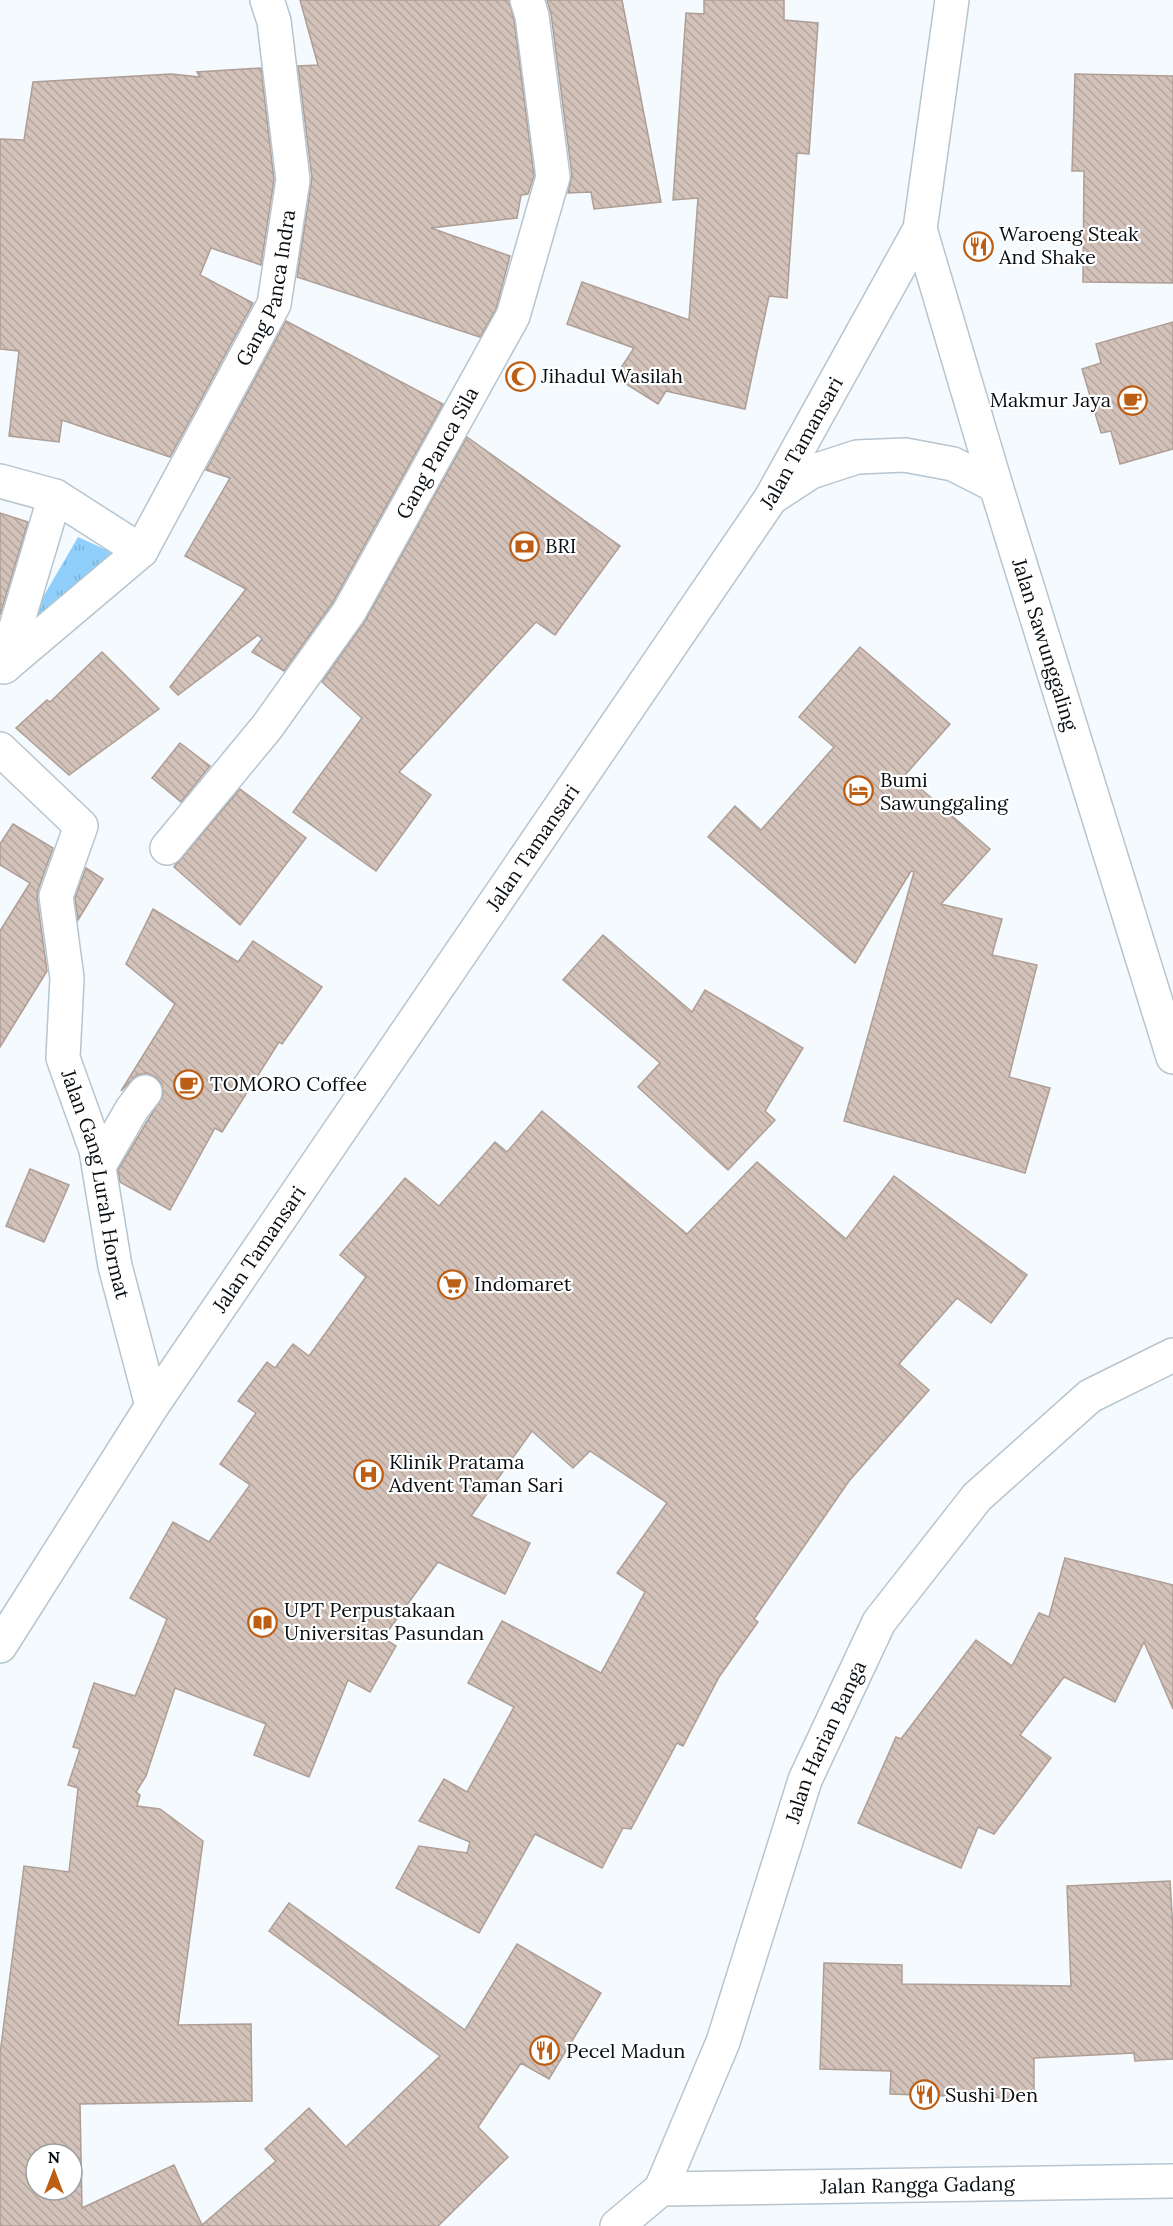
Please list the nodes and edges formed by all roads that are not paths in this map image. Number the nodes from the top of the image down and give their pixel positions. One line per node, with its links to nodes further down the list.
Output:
1 (267, 0): 9 (street, Gang Panca Indra)
2 (527, 0): 12 (street, Gang Panca Sila)
3 (952, 0): 4 (street, Jalan Tamansari)
4 (920, 229): 6 (street, Jalan Sawunggaling); 8 (street, Jalan Tamansari)
5 (0, 481): 7 (street)
6 (996, 486): 8 (street); 13 (street, Jalan Sawunggaling)
7 (55, 496): 9 (street); 10 (street)
8 (771, 498): 17 (street, Jalan Tamansari)
9 (141, 551): 10 (street)
10 (3, 669)
11 (0, 749): 15 (street, Jalan Gang Lurah Hormat)
12 (167, 848)
13 (1173, 1057)
14 (144, 1092): 15 (street)
15 (99, 1166): 17 (street, Jalan Gang Lurah Hormat)
16 (1173, 1355): 20 (street, Jalan Harian Banga)
17 (152, 1406): 18 (street, Jalan Tamansari)
18 (0, 1646)
19 (1173, 2181): 20 (street, Jalan Rangga Gadang)
20 (661, 2189): 21 (street, Jalan Harian Banga)
21 (617, 2226)

